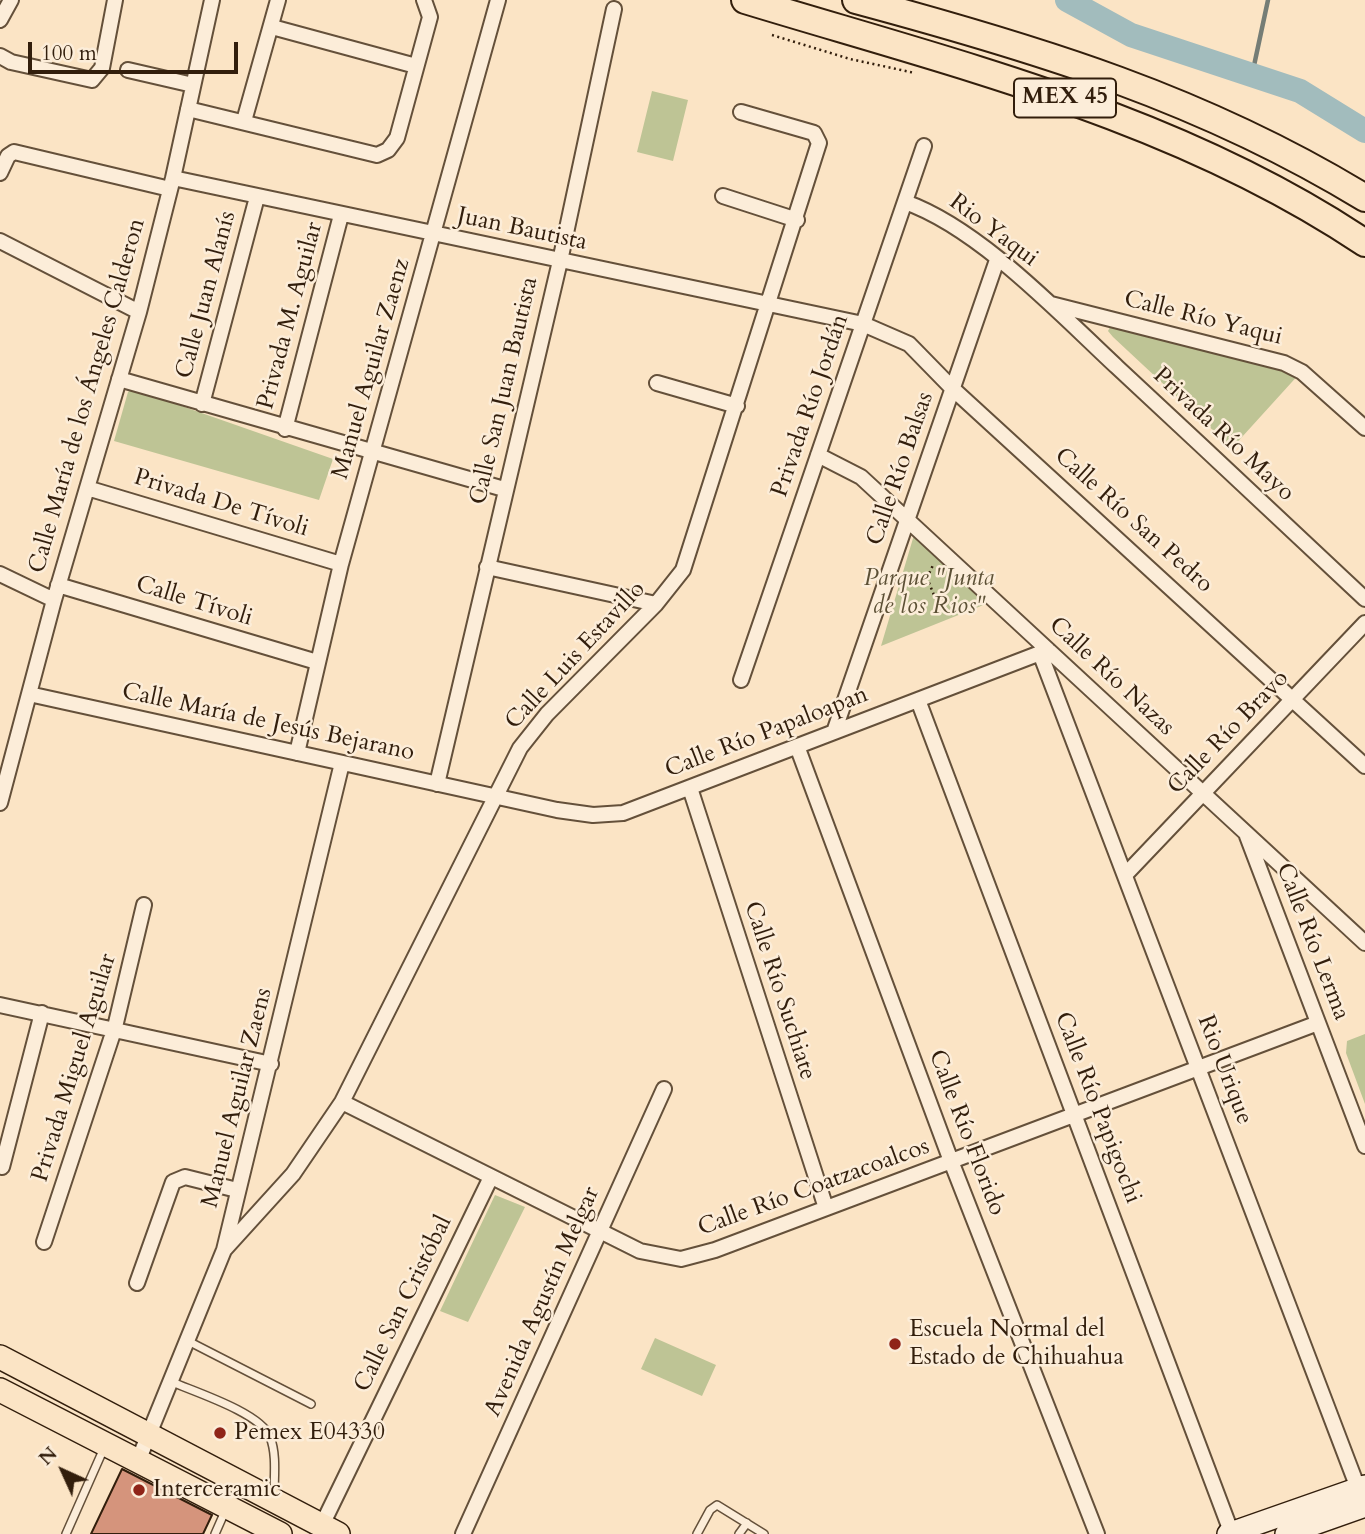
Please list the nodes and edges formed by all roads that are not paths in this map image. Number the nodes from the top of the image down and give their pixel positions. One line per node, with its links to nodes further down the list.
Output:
1 (11, 0): 10 (street)
2 (116, 0): 12 (street)
3 (212, 0): 15 (street, Calle María de los Ángeles Calderon)
4 (278, 0): 11 (street)
5 (424, 0): 13 (street)
6 (498, 0): 28 (street, Manuel Aguilar Zaenz)
7 (745, 0): 30 (highway, MEX 45)
8 (856, 0): 24 (highway, MEX 45)
9 (614, 9): 32 (street, Calle San Juan Bautista)
10 (0, 20)
11 (272, 27): 13 (street); 18 (street)
12 (0, 56)
13 (416, 66): 18 (street)
14 (128, 70): 15 (street)
15 (193, 85): 16 (street, Calle María de los Ángeles Calderon)
16 (188, 108): 18 (street); 21 (street, Calle María de los Ángeles Calderon)
17 (741, 112): 27 (street, Calle Luis Estavillo)
18 (244, 121)
19 (924, 146): 25 (street, Privada Río Jordán)
20 (0, 173): 21 (street, Juan Bautista)
21 (171, 184): 22 (street, Juan Bautista); 35 (street, Calle María de los Ángeles Calderon)
22 (257, 197): 26 (street, Juan Bautista); 40 (street, Calle Juan Alanís)
23 (723, 197): 27 (street)
24 (1365, 198)
25 (905, 202): 31 (street, Rio Yaqui); 36 (street, Privada Río Jordán)
26 (341, 215): 28 (street, Juan Bautista); 43 (street, Privada M. Aguilar)
27 (797, 220): 34 (street, Calle Luis Estavillo)
28 (434, 234): 32 (street, Juan Bautista); 44 (street, Manuel Aguilar Zaenz)
29 (0, 241): 35 (street)
30 (1365, 243)
31 (997, 260): 33 (street, Rio Yaqui); 39 (street, Calle Río Balsas)
32 (559, 261): 34 (street, Juan Bautista); 47 (street, Calle San Juan Bautista)
33 (1050, 304): 42 (street, Calle Río Yaqui); 53 (street, Privada Río Mayo)
34 (768, 305): 36 (street, Juan Bautista); 41 (street, Calle Luis Estavillo)
35 (139, 312): 37 (street, Calle María de los Ángeles Calderon)
36 (863, 324): 39 (street, Calle Río San Pedro); 45 (street, Privada Río Jordán)
37 (119, 379): 40 (street); 46 (street, Calle María de los Ángeles Calderon)
38 (657, 383): 41 (street)
39 (953, 389): 48 (street, Calle Río Balsas); 61 (street, Calle Río San Pedro)
40 (202, 404): 43 (street)
41 (737, 406): 55 (street, Calle Luis Estavillo)
42 (1365, 428)
43 (285, 429): 44 (street)
44 (372, 453): 47 (street); 49 (street, Manuel Aguilar Zaenz)
45 (818, 455): 48 (street, Calle Río Nazas); 59 (street, Privada Río Jordán)
46 (87, 488): 49 (street, Privada De Tívoli); 52 (street, Calle María de los Ángeles Calderon)
47 (505, 489): 50 (street, Calle San Juan Bautista)
48 (908, 519): 57 (street, Calle Río Nazas); 63 (street, Calle Río Balsas)
49 (341, 564): 58 (street, Manuel Aguilar Zaenz)
50 (487, 567): 55 (street); 68 (street, Calle San Juan Bautista)
51 (0, 574): 54 (street)
52 (58, 585): 54 (street, Calle María de los Ángeles Calderon); 58 (street, Calle Tívoli)
53 (1365, 599)
54 (54, 600): 60 (street, Calle María de los Ángeles Calderon)
55 (656, 604): 71 (street, Calle Luis Estavillo)
56 (1365, 623): 61 (street, Calle Río Bravo)
57 (1044, 651): 62 (street, Calle Río Papaloapan); 70 (street, Calle Río Nazas); 74 (street, Rio Urique)
58 (317, 662): 65 (street, Manuel Aguilar Zaenz)
59 (741, 680)
60 (29, 694): 65 (street, Calle María de Jesús Bejarano); 72 (street, Calle María de los Ángeles Calderon)
61 (1292, 699): 67 (street, Calle Río San Pedro); 70 (street, Calle Río Bravo)
62 (918, 700): 63 (street, Calle Río Papaloapan); 85 (street, Calle Río Papigochi)
63 (834, 732): 64 (street, Calle Río Papaloapan)
64 (797, 746): 69 (street, Calle Río Papaloapan); 87 (street, Calle Río Florido)
65 (297, 753): 66 (street, Calle María de Jesús Bejarano)
66 (341, 763): 68 (street, Calle María de Jesús Bejarano); 81 (street, Manuel Aguilar Zaens)
67 (1365, 766)
68 (437, 783): 71 (street, Calle María de Jesús Bejarano)
69 (690, 788): 71 (street, Calle Río Papaloapan); 91 (street, Calle Río Suchiate)
70 (1203, 793): 73 (street, Calle Río Nazas); 74 (street, Calle Río Bravo)
71 (496, 796): 84 (street, Calle Luis Estavillo)
72 (0, 803)
73 (1246, 833): 76 (street, Calle Río Nazas); 79 (street, Calle Río Lerma)
74 (1126, 874): 82 (street, Rio Urique)
75 (144, 905): 80 (street, Privada Miguel Aguilar)
76 (1365, 943)
77 (0, 1005): 78 (street)
78 (42, 1013): 80 (street); 88 (street)
79 (1318, 1023): 82 (street, Calle Río Coatzacoalcos); 86 (street, Calle Río Lerma)
80 (115, 1027): 81 (street); 93 (street, Privada Miguel Aguilar)
81 (271, 1063): 90 (street, Manuel Aguilar Zaens)
82 (1199, 1068): 85 (street, Calle Río Coatzacoalcos); 104 (street, Rio Urique)
83 (664, 1089): 92 (street, Avenida Agustín Melgar)
84 (342, 1102): 89 (street); 94 (street, Calle Luis Estavillo)
85 (1076, 1114): 87 (street, Calle Río Coatzacoalcos); 117 (street, Calle Río Papigochi)
86 (1365, 1146)
87 (951, 1161): 91 (street, Calle Río Coatzacoalcos); 116 (street, Calle Río Florido)
88 (2, 1167)
89 (491, 1177): 92 (street); 108 (street, Calle San Cristóbal)
90 (237, 1189): 94 (street, Manuel Aguilar Zaens); 95 (street)
91 (826, 1208): 92 (street, Calle Río Coatzacoalcos)
92 (600, 1232): 112 (street, Avenida Agustín Melgar)
93 (44, 1242)
94 (224, 1250): 96 (street, Manuel Aguilar Zaens)
95 (137, 1283)
96 (188, 1341): 98 (street, Manuel Aguilar Zaens); 100 (lane)
97 (0, 1357): 101 (main road)
98 (172, 1382): 101 (street, Manuel Aguilar Zaens); 105 (lane)
99 (0, 1390): 102 (main road)
100 (311, 1404)
101 (150, 1435): 103 (street, Manuel Aguilar Zaens); 105 (main road)
102 (106, 1445): 103 (main road); 109 (lane)
103 (138, 1461): 106 (main road)
104 (1363, 1496): 117 (street); 118 (street)
105 (274, 1501): 108 (main road)
106 (227, 1507): 110 (lane); 111 (main road)
107 (747, 1522): 113 (lane); 114 (lane); 115 (lane)
108 (330, 1530)
109 (66, 1534)
110 (215, 1534)
111 (280, 1534)
112 (463, 1534)
113 (697, 1534)
114 (739, 1534)
115 (764, 1534)
116 (1097, 1534)
117 (1230, 1534)
118 (1286, 1534)

